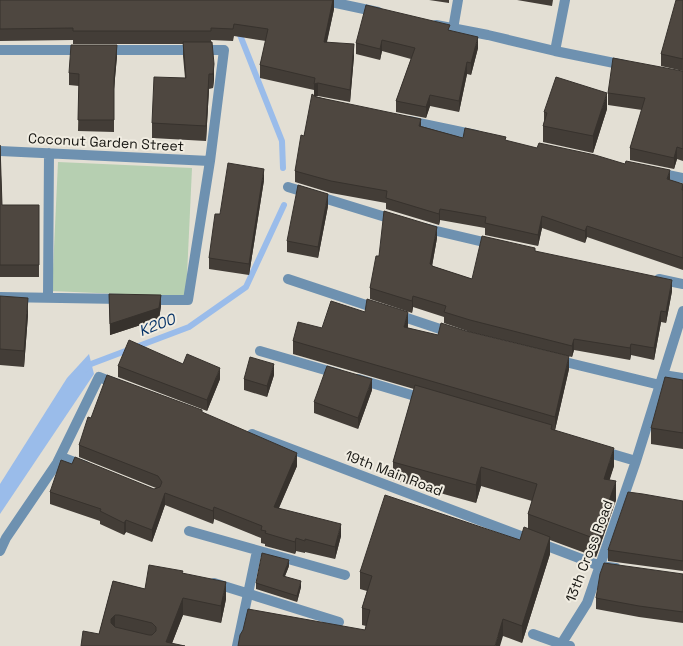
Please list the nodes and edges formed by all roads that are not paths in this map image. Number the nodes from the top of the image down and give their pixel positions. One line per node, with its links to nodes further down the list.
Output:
1 (322, 0): 4 (street)
2 (458, 0): 6 (street)
3 (565, 0): 8 (street)
4 (385, 14)
5 (423, 22): 6 (street)
6 (452, 29): 8 (street)
7 (0, 50): 14 (street)
8 (555, 51): 9 (street)
9 (630, 66)
10 (399, 119): 11 (street)
11 (482, 137)
12 (0, 151): 13 (street, Coconut Garden Street)
13 (49, 153): 14 (street, Coconut Garden Street); 25 (street)
14 (210, 161): 25 (street)
15 (644, 170): 16 (street)
16 (683, 178)
17 (288, 187): 18 (street)
18 (401, 221)
19 (416, 226): 20 (street)
20 (500, 245)
21 (652, 277): 23 (street)
22 (288, 279): 27 (street)
23 (683, 284)
24 (0, 297): 25 (street)
25 (48, 298)
26 (683, 314): 30 (street, 13th Cross Road)
27 (461, 336)
28 (260, 351): 34 (street)
29 (545, 357): 32 (street)
30 (663, 375): 31 (street); 32 (street, 13th Cross Road)
31 (683, 378)
32 (660, 385): 38 (street, 13th Cross Road)
33 (129, 388): 37 (street)
34 (433, 402)
35 (241, 430): 43 (street, 19th Main Road)
36 (591, 448): 38 (street)
37 (61, 457): 39 (street); 42 (street)
38 (636, 461): 43 (street, 13th Cross Road)
39 (97, 472)
40 (189, 531): 41 (street)
41 (257, 551): 45 (street); 47 (street)
42 (0, 552)
43 (600, 566): 44 (street, 19th Main Road); 50 (street, 13th Cross Road)
44 (622, 569)
45 (345, 575)
46 (206, 581): 47 (street)
47 (249, 594): 48 (street); 51 (street)
48 (339, 622)
49 (533, 634): 50 (street)
50 (564, 645)
51 (237, 646)

